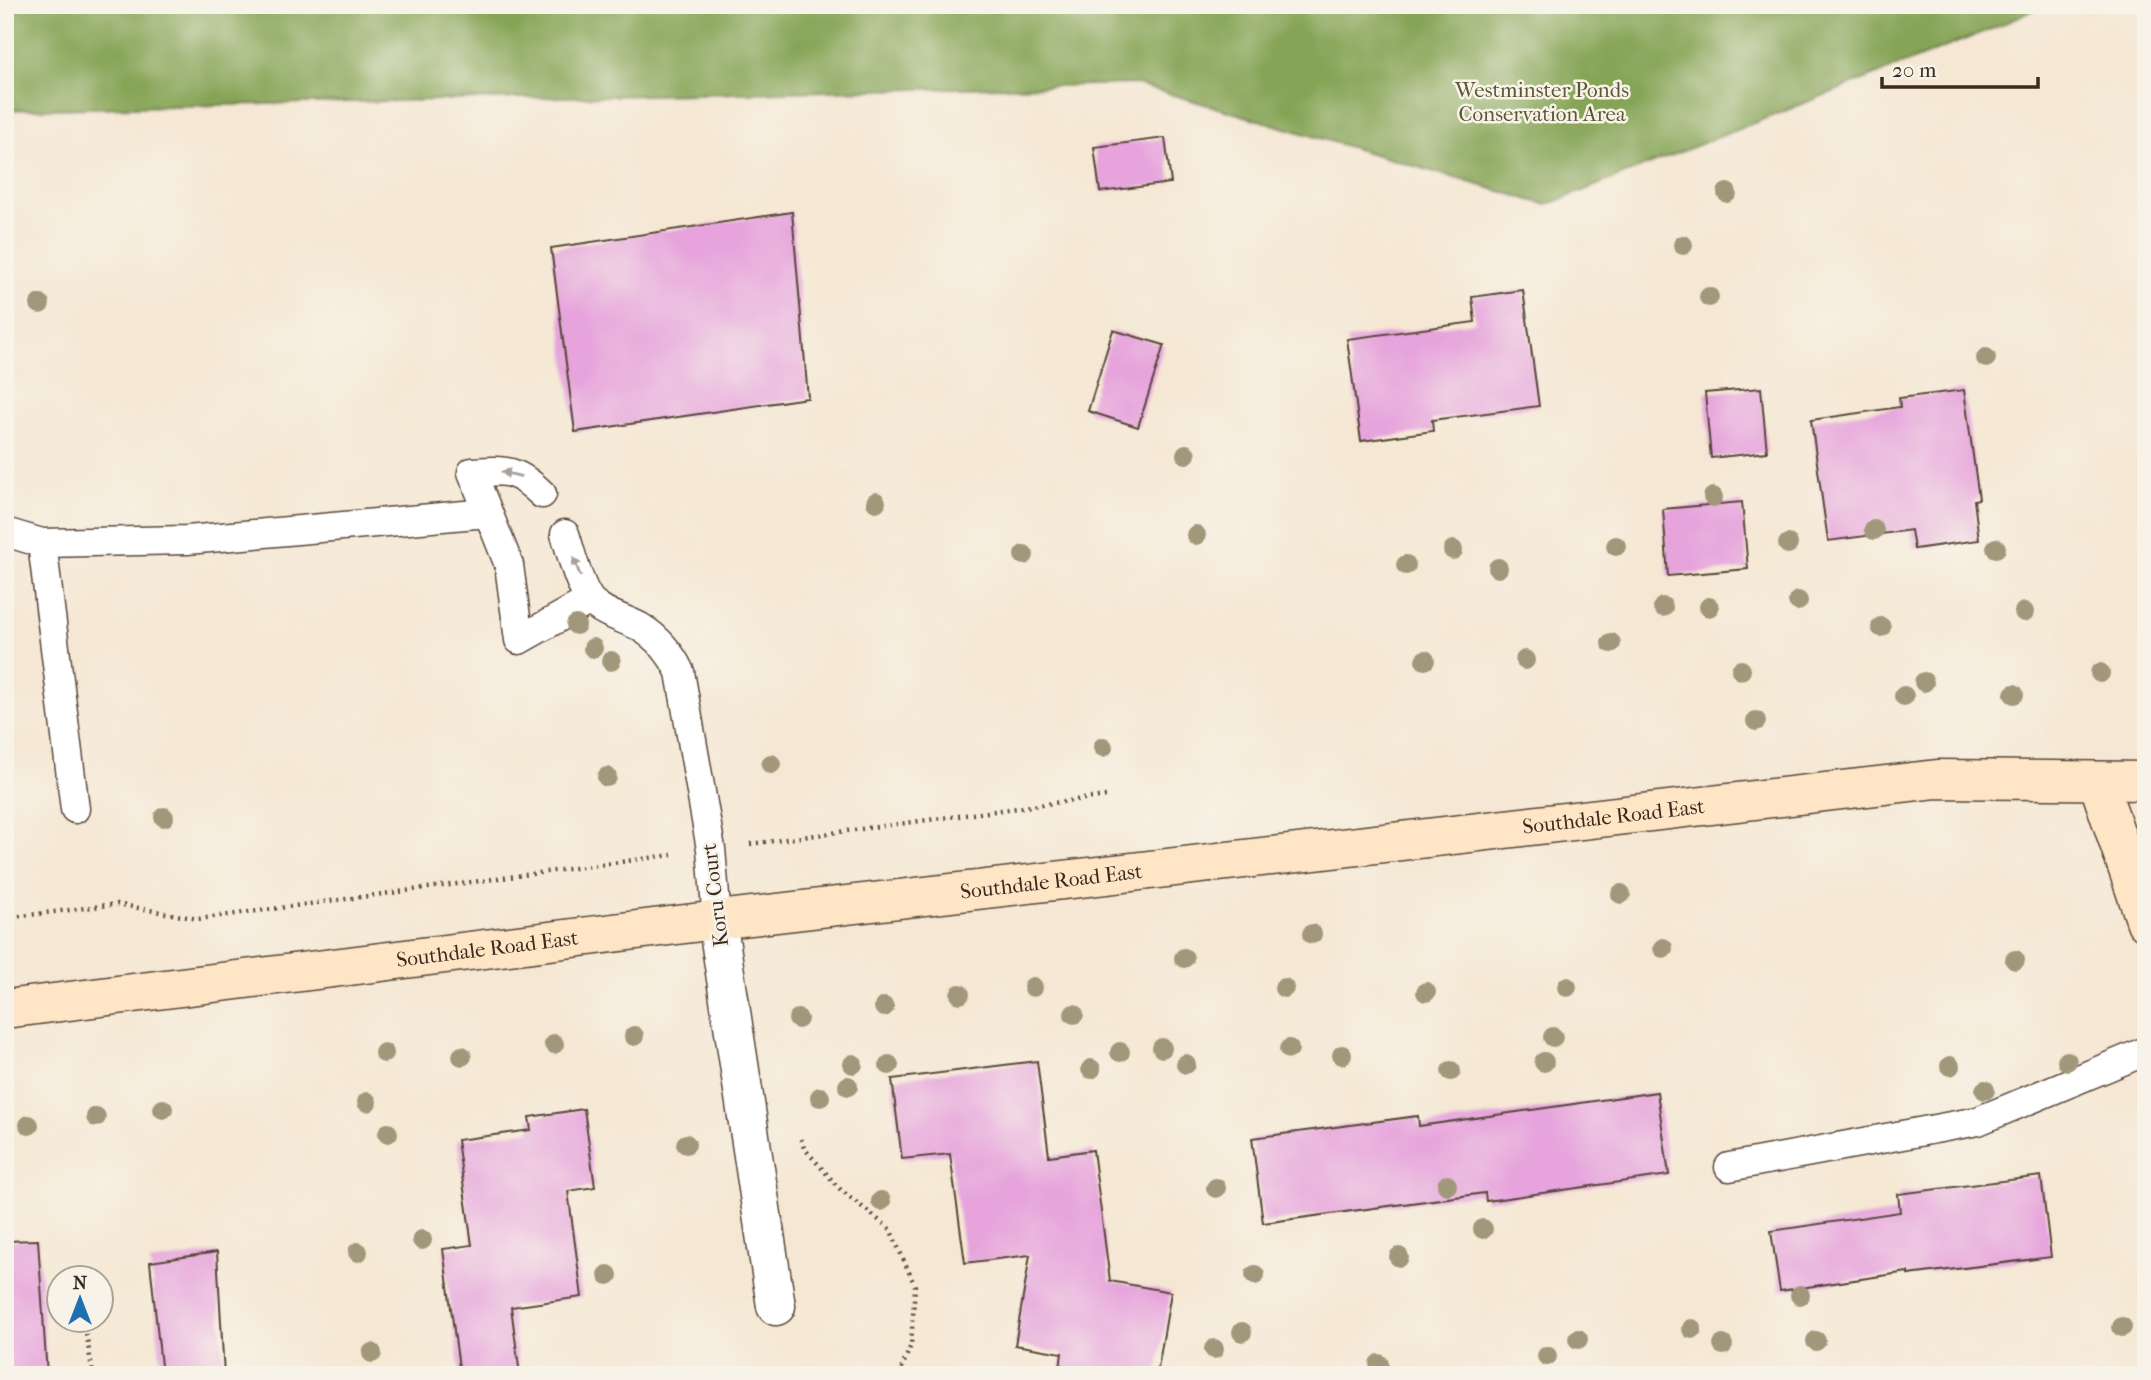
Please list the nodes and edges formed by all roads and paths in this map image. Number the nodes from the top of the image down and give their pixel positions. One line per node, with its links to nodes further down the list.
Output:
1 (542, 494): 2 (lane, one-way to 2)
2 (487, 513): 5 (lane); 6 (lane)
3 (5, 531): 5 (lane)
4 (565, 534): 6 (lane, one-way to 4)
5 (42, 543): 10 (lane)
6 (590, 600): 11 (lane, Koru Court)
7 (2146, 781): 8 (main road, Southdale Road East)
8 (2098, 782): 13 (main road, Southdale Road East); 14 (main road)
9 (1107, 796): 11 (path)
10 (75, 809)
11 (711, 849): 12 (path); 13 (lane, Koru Court)
12 (5, 918)
13 (717, 920): 15 (main road, Southdale Road East); 19 (street, Koru Court)
14 (2146, 922)
15 (5, 1009)
16 (2146, 1051): 18 (lane)
17 (800, 1136): 22 (path)
18 (1729, 1167)
19 (776, 1306)
20 (86, 1334): 21 (path)
21 (93, 1375)
22 (899, 1375)

